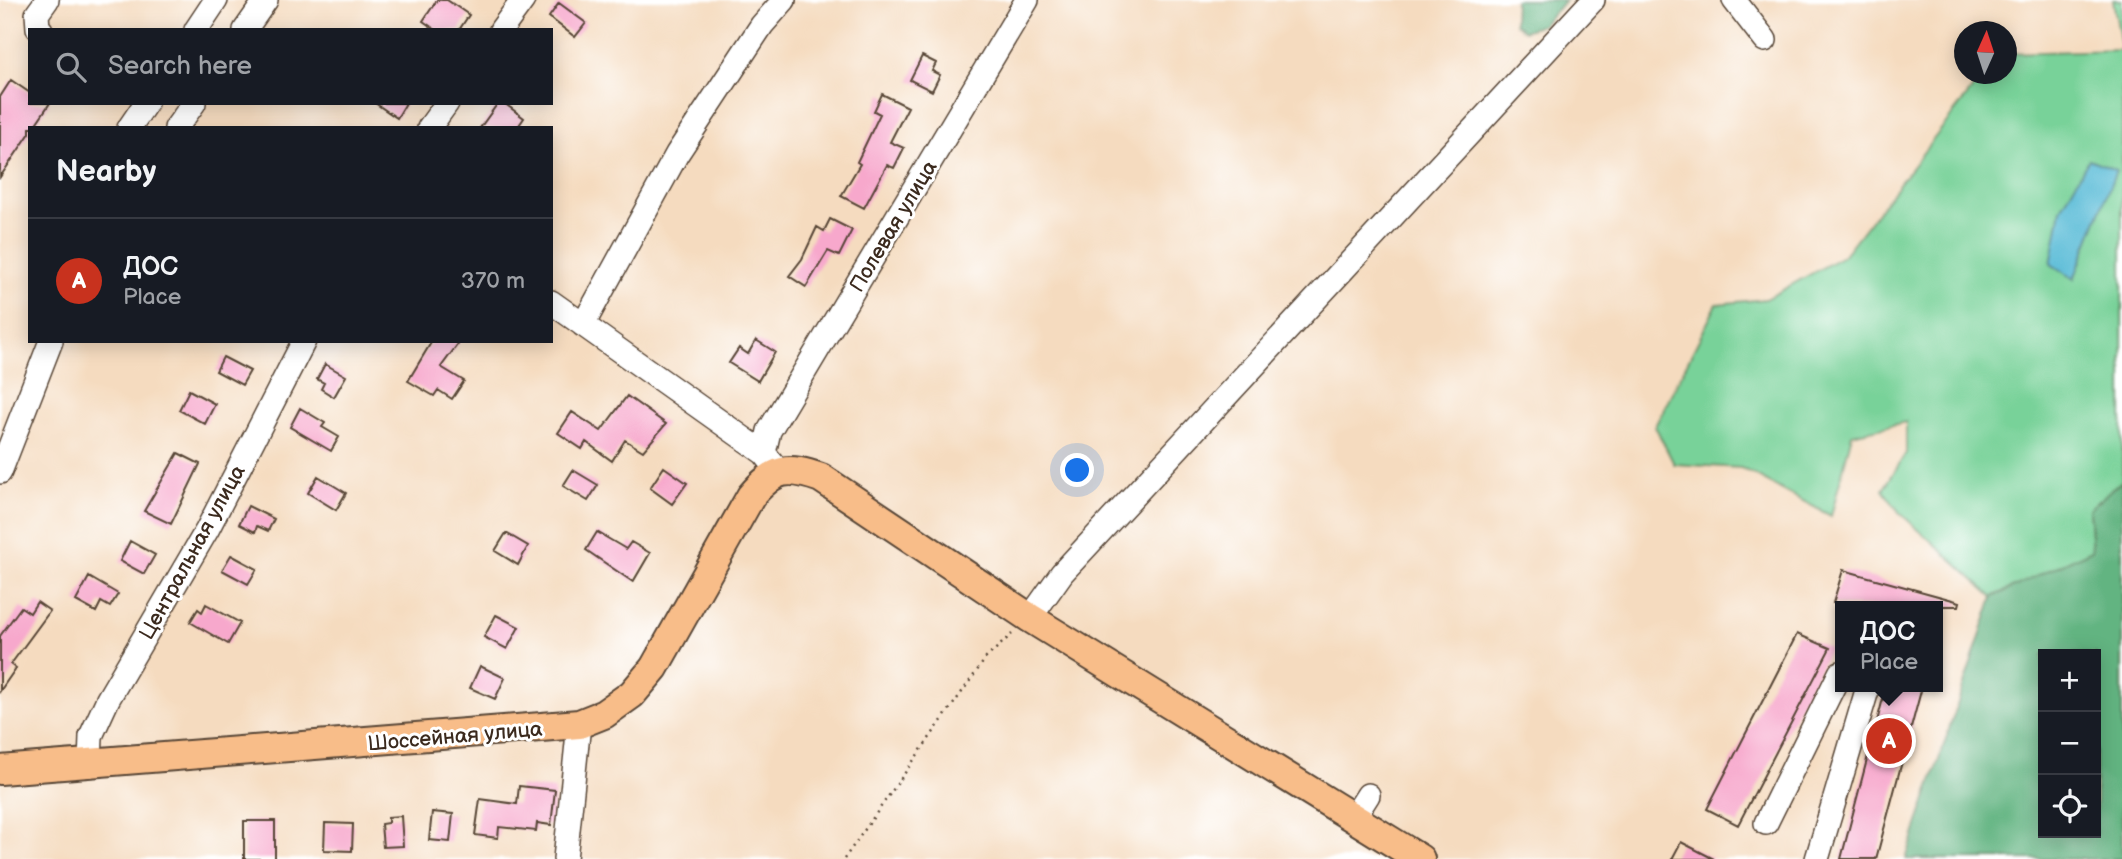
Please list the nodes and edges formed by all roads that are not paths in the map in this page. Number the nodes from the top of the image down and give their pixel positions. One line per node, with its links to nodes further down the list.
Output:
1 (47, 0): 9 (street)
2 (216, 0): 10 (street)
3 (266, 0): 11 (street)
4 (523, 0): 12 (street)
5 (784, 0): 21 (street)
6 (1027, 0): 24 (street, Полевая улица)
7 (1593, 0): 26 (street)
8 (1734, 0): 13 (street)
9 (38, 28)
10 (197, 28)
11 (246, 28)
12 (502, 28)
13 (1765, 40)
14 (145, 105): 17 (street)
15 (193, 105): 18 (street)
16 (446, 105): 19 (street)
17 (131, 126)
18 (177, 126)
19 (430, 126)
20 (553, 303): 21 (street)
21 (583, 325): 24 (street)
22 (50, 343): 25 (street)
23 (303, 343): 30 (street, Центральная улица)
24 (772, 462): 26 (main road); 29 (main road, Шоссейная улица)
25 (0, 472)
26 (1030, 618): 34 (main road)
27 (1835, 683): 32 (street)
28 (1867, 692): 35 (street)
29 (579, 724): 30 (main road, Шоссейная улица); 33 (street)
30 (90, 765): 31 (main road, Шоссейная улица)
31 (0, 770)
32 (1766, 823)
33 (565, 859)
34 (1420, 859)
35 (1817, 859)

